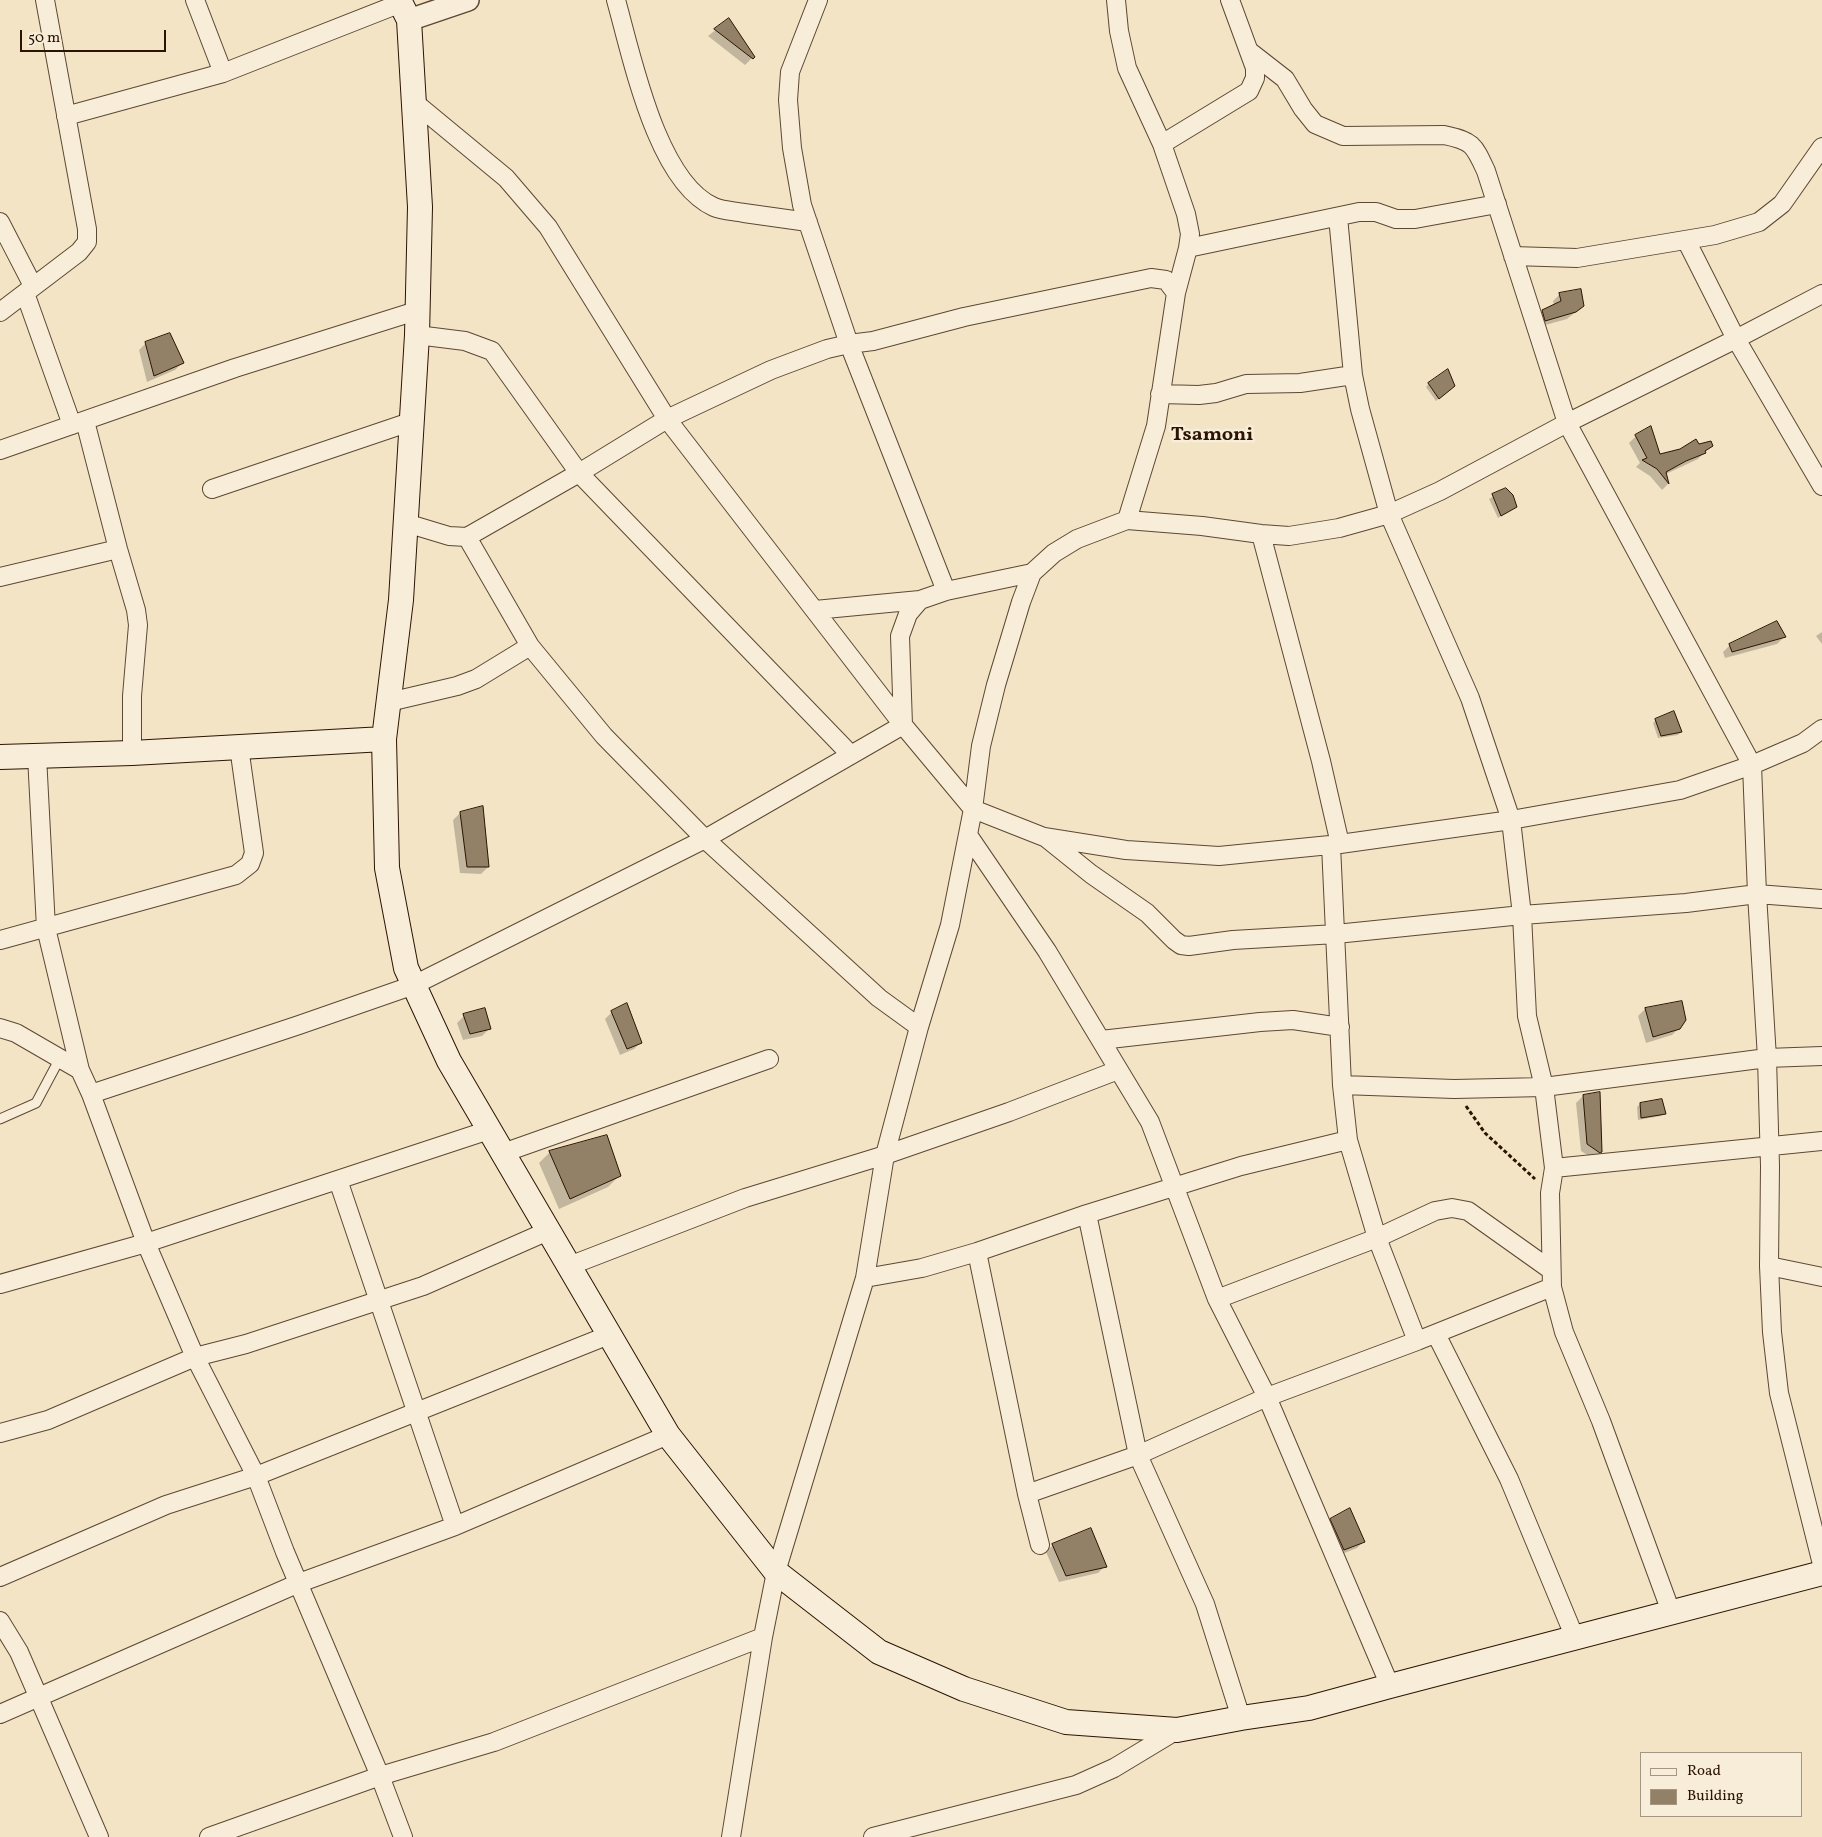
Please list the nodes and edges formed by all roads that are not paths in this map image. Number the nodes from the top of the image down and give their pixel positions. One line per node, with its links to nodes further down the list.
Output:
1 (45, 0): 12 (street)
2 (195, 0): 10 (street)
3 (468, 0): 8 (street)
4 (616, 0): 18 (street)
5 (818, 0): 18 (street)
6 (1116, 0): 13 (street)
7 (1230, 0): 9 (street)
8 (403, 8): 10 (street); 11 (main road)
9 (1249, 51): 13 (street); 15 (street)
10 (223, 73): 12 (street)
11 (414, 102): 25 (main road); 32 (street)
12 (66, 116): 22 (street)
13 (1162, 144): 20 (street)
14 (1822, 147): 19 (street)
15 (1497, 204): 16 (street); 21 (street)
16 (1338, 217): 20 (street); 30 (street)
17 (0, 222): 22 (street)
18 (808, 222): 29 (street)
19 (1686, 240): 21 (street); 28 (street)
20 (1188, 248): 23 (street)
21 (1513, 256): 35 (street)
22 (29, 290): 26 (street); 34 (street)
23 (1176, 293): 29 (street); 31 (street)
24 (1822, 294): 28 (street)
25 (416, 311): 27 (main road); 34 (street)
26 (0, 312)
27 (417, 335): 33 (main road); 37 (street)
28 (1736, 339): 35 (street); 38 (street)
29 (849, 344): 32 (street); 48 (street)
30 (1353, 375): 31 (street); 40 (street)
31 (1160, 394): 41 (street)
32 (667, 419): 37 (street); 50 (street)
33 (413, 420): 39 (street); 42 (main road)
34 (78, 423): 36 (street); 45 (street)
35 (1567, 423): 40 (street); 61 (street)
36 (0, 450)
37 (579, 473): 44 (street); 58 (street)
38 (1822, 486)
39 (212, 489)
40 (1389, 514): 43 (street); 63 (street)
41 (1128, 520): 43 (street); 46 (street)
42 (406, 524): 44 (street); 52 (main road)
43 (1261, 534): 67 (street)
44 (467, 537): 51 (street)
45 (118, 549): 47 (street); 57 (street)
46 (1032, 572): 48 (street); 62 (street)
47 (0, 577)
48 (946, 591): 49 (street)
49 (920, 600): 50 (street); 53 (street)
50 (815, 610): 53 (street)
51 (530, 646): 52 (street); 66 (street)
52 (389, 702): 55 (main road)
53 (903, 725): 58 (street); 62 (street)
54 (1822, 729): 61 (street)
55 (384, 739): 56 (main road); 74 (main road)
56 (239, 747): 57 (main road); 71 (street)
57 (132, 753): 59 (main road)
58 (851, 755): 66 (street)
59 (37, 756): 60 (main road); 71 (street)
60 (0, 757)
61 (1752, 765): 63 (street); 68 (street)
62 (973, 809): 64 (street); 65 (street)
63 (1511, 820): 67 (street); 70 (street)
64 (968, 835): 75 (street); 78 (street)
65 (1044, 837): 67 (street); 72 (street)
66 (705, 839): 74 (street); 75 (street)
67 (1336, 844): 72 (street)
68 (1757, 894): 69 (street); 70 (street); 81 (street)
69 (1822, 899)
70 (1522, 915): 72 (street); 86 (street)
71 (46, 928): 73 (street); 83 (street)
72 (1336, 934): 76 (street)
73 (0, 940)
74 (414, 985): 87 (street); 89 (main road)
75 (920, 1027): 94 (street)
76 (1340, 1027): 78 (street); 85 (street)
77 (0, 1028): 80 (street)
78 (1101, 1040): 84 (street)
79 (1822, 1056): 81 (street)
80 (60, 1058): 83 (street); 88 (lane)
81 (1766, 1058): 86 (street); 92 (street)
82 (769, 1059): 93 (street)
83 (80, 1070): 87 (street)
84 (1118, 1070): 94 (street); 97 (street)
85 (1342, 1085): 86 (street); 90 (street)
86 (1544, 1087): 95 (street)
87 (91, 1094): 101 (street)
88 (0, 1119)
89 (489, 1130): 93 (main road); 96 (street)
90 (1348, 1140): 97 (street); 100 (street)
91 (1822, 1141): 92 (street)
92 (1770, 1146): 95 (street); 104 (street)
93 (503, 1153): 99 (main road)
94 (885, 1155): 103 (street); 106 (street)
95 (1554, 1168): 107 (street)
96 (338, 1180): 101 (street); 110 (street)
97 (1175, 1187): 98 (street); 109 (street)
98 (1087, 1214): 102 (street); 119 (street)
99 (548, 1230): 103 (main road); 110 (street)
100 (1377, 1238): 107 (street); 109 (street); 113 (street)
101 (146, 1243): 108 (street); 114 (street)
102 (976, 1252): 106 (street); 121 (street)
103 (569, 1266): 112 (main road)
104 (1769, 1266): 105 (street); 124 (street)
105 (1822, 1277)
106 (866, 1278): 125 (street)
107 (1551, 1279): 111 (street); 129 (street)
108 (0, 1284)
109 (1217, 1299): 115 (street)
110 (378, 1300): 114 (street); 116 (street)
111 (1436, 1334): 113 (street); 132 (street)
112 (609, 1335): 116 (street); 118 (main road)
113 (1417, 1341): 115 (street)
114 (195, 1357): 117 (street); 120 (street)
115 (1267, 1397): 119 (street); 133 (street)
116 (416, 1413): 120 (street); 122 (street)
117 (0, 1433)
118 (668, 1435): 122 (street); 125 (main road)
119 (1138, 1455): 121 (street); 136 (street)
120 (256, 1476): 127 (street); 128 (street)
121 (1027, 1494): 123 (street)
122 (455, 1526): 128 (street)
123 (1040, 1545)
124 (1822, 1564)
125 (776, 1572): 131 (street); 137 (main road)
126 (1822, 1572): 129 (main road)
127 (0, 1577)
128 (299, 1583): 134 (street); 138 (street)
129 (1671, 1612): 132 (main road)
130 (0, 1621): 134 (street)
131 (762, 1637): 138 (street); 142 (street)
132 (1575, 1638): 133 (main road)
133 (1390, 1686): 136 (main road)
134 (40, 1697): 135 (street); 139 (street)
135 (0, 1714)
136 (1241, 1718): 137 (main road)
137 (1177, 1730): 143 (street)
138 (380, 1776): 140 (street); 141 (street)
139 (99, 1837)
140 (209, 1837)
141 (403, 1837)
142 (731, 1837)
143 (873, 1837)

